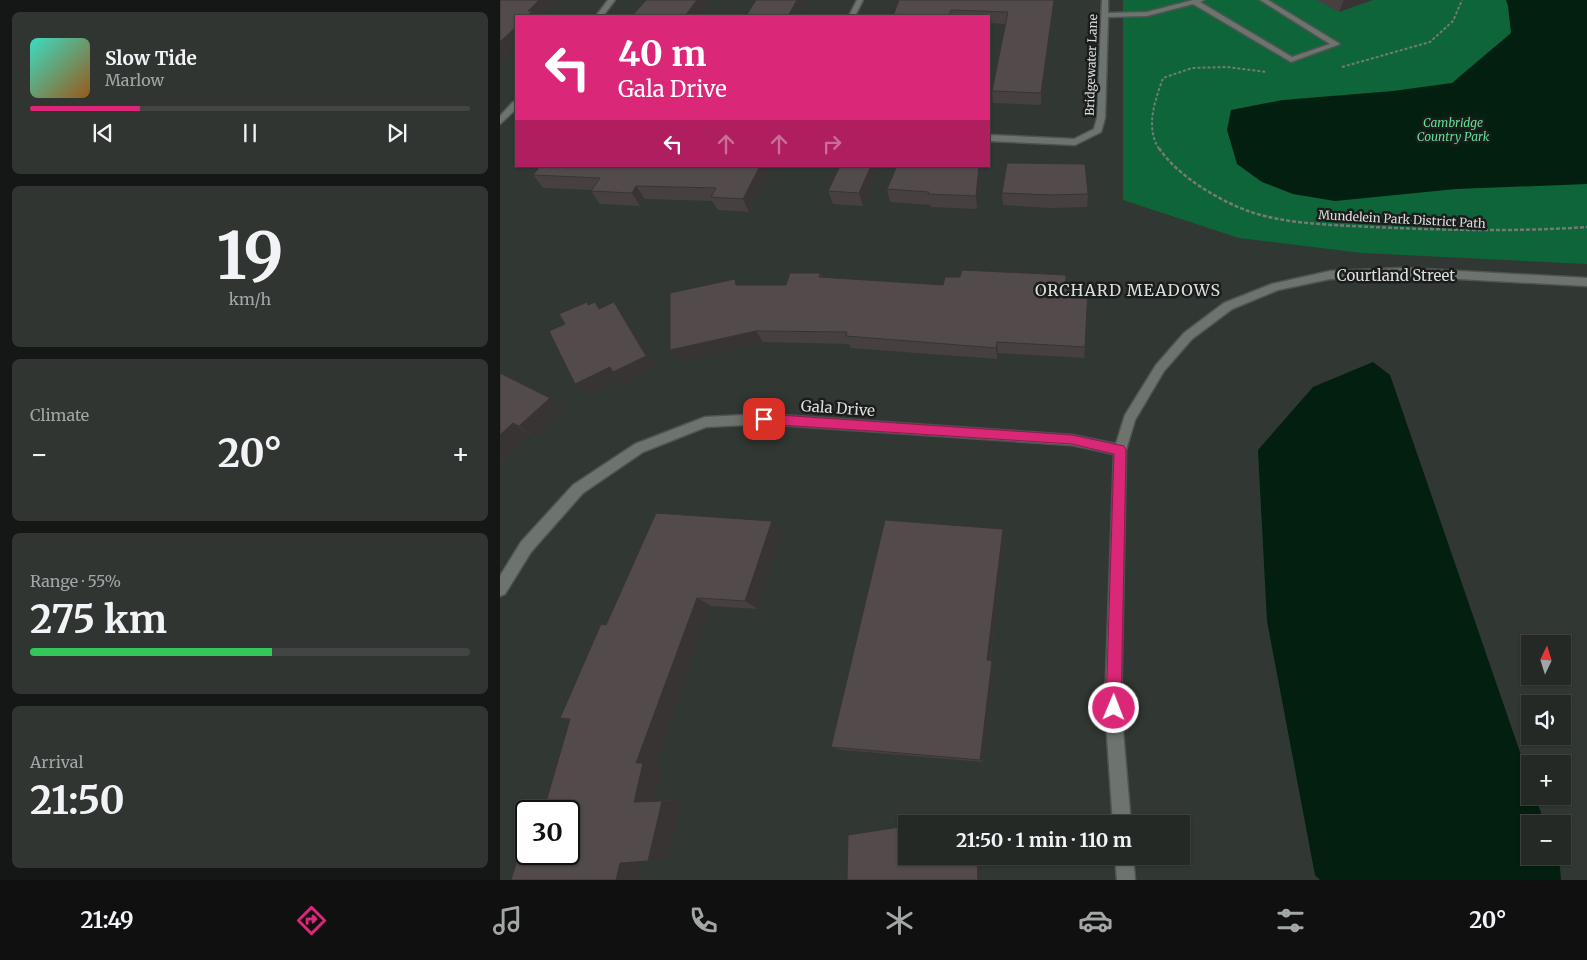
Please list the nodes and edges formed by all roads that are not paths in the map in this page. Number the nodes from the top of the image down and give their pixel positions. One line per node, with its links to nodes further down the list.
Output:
1 (612, 0): 6 (street)
2 (860, 0): 7 (street)
3 (1105, 0): 8 (street, Bridgewater Lane)
4 (1263, 0): 5 (street)
5 (1198, 1): 8 (street)
6 (600, 15)
7 (852, 15)
8 (1104, 15): 12 (street, Bridgewater Lane)
9 (515, 105): 11 (street)
10 (515, 118): 11 (street)
11 (501, 119)
12 (990, 138)
13 (1587, 282): 14 (street, Courtland Street)
14 (1120, 450): 15 (street, Gala Drive); 16 (street, Courtland Street)
15 (500, 589)
16 (1121, 815)
17 (1125, 865): 18 (street)
18 (1126, 880)

